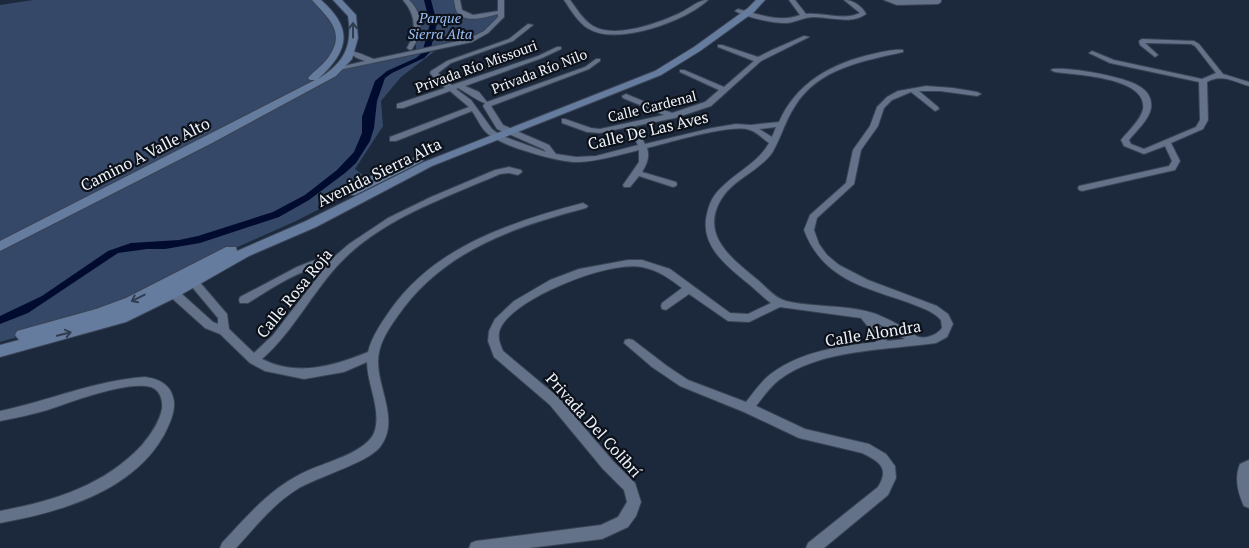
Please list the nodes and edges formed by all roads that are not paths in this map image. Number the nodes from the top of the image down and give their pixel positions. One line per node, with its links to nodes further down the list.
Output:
1 (316, 0): 36 (street)
2 (336, 0): 22 (street, one-way to 2)
3 (406, 0): 19 (street)
4 (458, 0): 14 (street)
5 (500, 0): 14 (street)
6 (567, 0): 7 (street)
7 (705, 0)
8 (761, 0): 13 (street, Avenida Sierra Alta)
9 (792, 0): 15 (street)
10 (847, 0): 15 (street)
11 (887, 0): 12 (street)
12 (938, 1)
13 (746, 8): 15 (street); 50 (street, Avenida Sierra Alta)
14 (501, 12): 27 (street)
15 (804, 16)
16 (530, 24): 35 (street)
17 (806, 37): 26 (street, Calle Cardenal)
18 (720, 46): 26 (street)
19 (410, 48)
20 (559, 48): 34 (street, Privada Río Missouri)
21 (901, 51): 47 (street)
22 (351, 52): 27 (street); 28 (street, Camino A Valle Alto)
23 (1092, 53): 32 (street)
24 (1155, 55): 31 (street)
25 (598, 60): 41 (street, Privada Río Nilo)
26 (759, 60): 37 (street, Calle Cardenal)
27 (375, 61): 28 (street)
28 (339, 68): 36 (street, Camino A Valle Alto)
29 (1055, 70): 54 (street)
30 (682, 71): 37 (street)
31 (1220, 74): 32 (street); 33 (street)
32 (1203, 81): 54 (street)
33 (1249, 84)
34 (460, 85): 35 (street); 41 (street)
35 (449, 86): 42 (street, Privada Río Missouri); 43 (street)
36 (304, 89): 64 (street, Camino A Valle Alto)
37 (725, 90): 45 (street, Calle Cardenal)
38 (913, 90): 39 (street, Calle Alondra); 44 (street); 77 (street, Calle Alondra)
39 (978, 94)
40 (626, 96): 45 (street)
41 (486, 104): 43 (street, Privada Río Nilo); 50 (street)
42 (400, 106)
43 (473, 108): 50 (street); 51 (street)
44 (935, 109)
45 (672, 116): 48 (street, Calle Cardenal)
46 (565, 121): 48 (street, Calle Cardenal)
47 (781, 124): 49 (street, Calle De Las Aves); 53 (street)
48 (631, 125): 56 (street)
49 (751, 127): 53 (street); 56 (street, Calle De Las Aves)
50 (499, 132): 52 (street, Calle De Las Aves); 55 (street, Calle De Las Aves); 66 (street, Avenida Sierra Alta)
51 (393, 139)
52 (533, 141): 55 (street); 57 (street, Calle De Las Aves)
53 (774, 142): 70 (street)
54 (1167, 143): 62 (street)
55 (525, 147): 57 (street, Calle De Las Aves)
56 (644, 147): 57 (street, Calle De Las Aves); 59 (street)
57 (552, 154)
58 (518, 172): 65 (street, Calle Rosa Roja)
59 (638, 173): 60 (street); 61 (street)
60 (673, 184)
61 (626, 185)
62 (1082, 188)
63 (583, 206): 81 (street)
64 (0, 247)
65 (337, 260): 69 (street); 82 (street, Calle Rosa Roja)
66 (189, 277): 68 (street, Avenida Sierra Alta); 71 (street)
67 (690, 288): 70 (street, Privada Del Colibrí); 72 (street); 89 (street, Privada Del Colibrí)
68 (169, 289): 73 (street); 76 (street, Avenida Sierra Alta, one-way to 76); 80 (street, Avenida Sierra Alta, one-way to 68)
69 (244, 300)
70 (779, 302): 74 (street)
71 (212, 305): 73 (street); 75 (street)
72 (666, 306)
73 (198, 313): 75 (street)
74 (863, 313): 77 (street); 79 (street)
75 (224, 331): 82 (street)
76 (0, 342)
77 (918, 342): 79 (street, Calle Alondra)
78 (629, 344): 83 (street)
79 (883, 346): 83 (street, Calle Alondra)
80 (0, 351)
81 (372, 355): 82 (street); 88 (street)
82 (254, 360)
83 (748, 408): 90 (street)
84 (0, 416): 87 (street)
85 (1249, 466): 86 (street)
86 (1249, 502)
87 (0, 518)
88 (227, 548)
89 (476, 548)
90 (813, 548)

